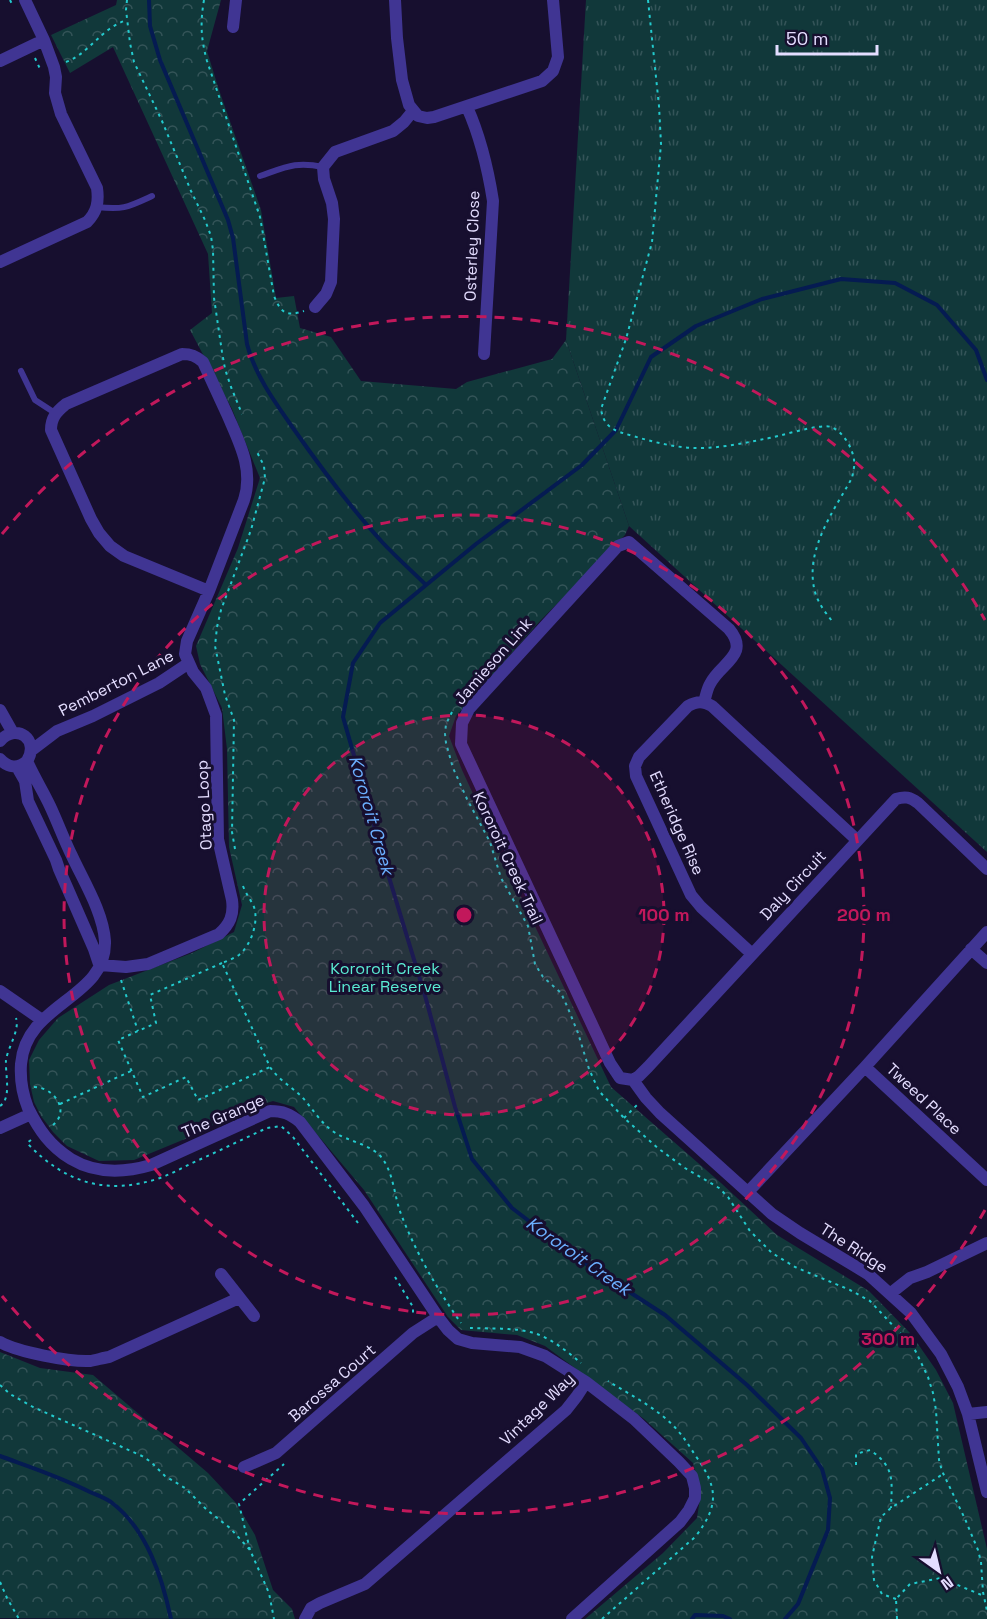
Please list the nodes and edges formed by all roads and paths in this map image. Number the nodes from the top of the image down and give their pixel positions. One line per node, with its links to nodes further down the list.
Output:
1 (25, 0): 9 (street)
2 (127, 0): 22 (path)
3 (204, 0): 18 (path)
4 (236, 0): 8 (street)
5 (395, 0): 12 (street)
6 (553, 0): 11 (street)
7 (648, 0): 25 (path)
8 (233, 27)
9 (44, 40): 10 (street); 16 (street)
10 (0, 61)
11 (467, 107): 12 (street); 19 (street, Osterley Close)
12 (413, 111): 13 (street)
13 (323, 166): 14 (lane); 18 (street)
14 (260, 176)
15 (152, 196): 16 (lane)
16 (97, 207): 17 (street)
17 (0, 262)
18 (315, 307)
19 (484, 354)
20 (21, 371): 21 (lane)
21 (55, 413): 24 (street); 24 (street)
22 (245, 422)
23 (255, 448): 34 (path)
24 (209, 591): 26 (street)
25 (832, 621)
26 (189, 663): 31 (street, Pemberton Lane); 43 (street, Otago Loop)
27 (704, 702): 33 (street); 39 (street, Etheridge Rise); 50 (street, Jamieson Link)
28 (457, 706): 55 (path, Kororoit Creek Trail)
29 (0, 710): 30 (street)
30 (4, 736): 31 (street)
31 (26, 754): 32 (street); 42 (street); 42 (street)
32 (1, 761)
33 (857, 840): 35 (street, Daly Circuit); 39 (street, Daly Circuit)
34 (235, 852)
35 (987, 869)
36 (241, 882): 40 (path)
37 (987, 932): 38 (street)
38 (971, 949): 41 (street); 48 (street)
39 (752, 954): 50 (street, Daly Circuit)
40 (222, 963): 46 (path); 47 (path)
41 (987, 963)
42 (100, 965): 43 (street, Otago Loop); 45 (street, The Grange)
43 (126, 967): 46 (path)
44 (0, 991): 45 (street)
45 (42, 1020): 51 (street, The Grange)
46 (138, 1031): 49 (path)
47 (270, 1067): 49 (path); 68 (path)
48 (865, 1067): 58 (street, Tweed Place); 59 (street)
49 (130, 1071): 53 (path)
50 (633, 1080): 52 (street, The Ridge)
51 (22, 1089): 53 (path); 54 (street, The Grange)
52 (646, 1098): 55 (path); 59 (street, The Ridge)
53 (60, 1104): 57 (path)
54 (31, 1114): 56 (street); 57 (street, The Grange)
55 (624, 1118): 82 (path, Kororoit Creek Trail)
56 (0, 1128)
57 (41, 1132): 60 (path); 67 (street, The Grange)
58 (987, 1180)
59 (748, 1192): 64 (street, The Ridge)
60 (363, 1229)
61 (987, 1243): 64 (street)
62 (393, 1273): 69 (path)
63 (222, 1274): 65 (street)
64 (895, 1297): 78 (street, The Ridge)
65 (239, 1298): 66 (street); 71 (street)
66 (254, 1316)
67 (438, 1317): 69 (street, Barossa Court); 74 (street, The Grange)
68 (462, 1326)
69 (421, 1328): 81 (street, Barossa Court)
70 (467, 1328): 72 (path)
71 (0, 1342)
72 (589, 1369)
73 (603, 1378): 94 (path)
74 (586, 1382): 92 (street, Vintage Way); 93 (street, Vintage Way)
75 (0, 1385): 85 (path)
76 (987, 1412): 78 (street)
77 (987, 1418): 78 (street)
78 (970, 1420): 83 (street, The Ridge)
79 (289, 1460): 85 (path)
80 (856, 1465): 84 (path)
81 (244, 1467)
82 (944, 1473): 84 (path); 87 (path, Kororoit Creek Trail)
83 (987, 1492)
84 (891, 1508): 88 (path)
85 (250, 1550): 91 (path)
86 (0, 1582): 90 (path)
87 (984, 1596): 88 (path); 89 (path, Kororoit Creek Trail)
88 (896, 1599): 95 (path)
89 (987, 1611)
90 (19, 1619)
91 (274, 1619)
92 (305, 1619)
93 (572, 1619)
94 (602, 1619)
95 (897, 1619)

